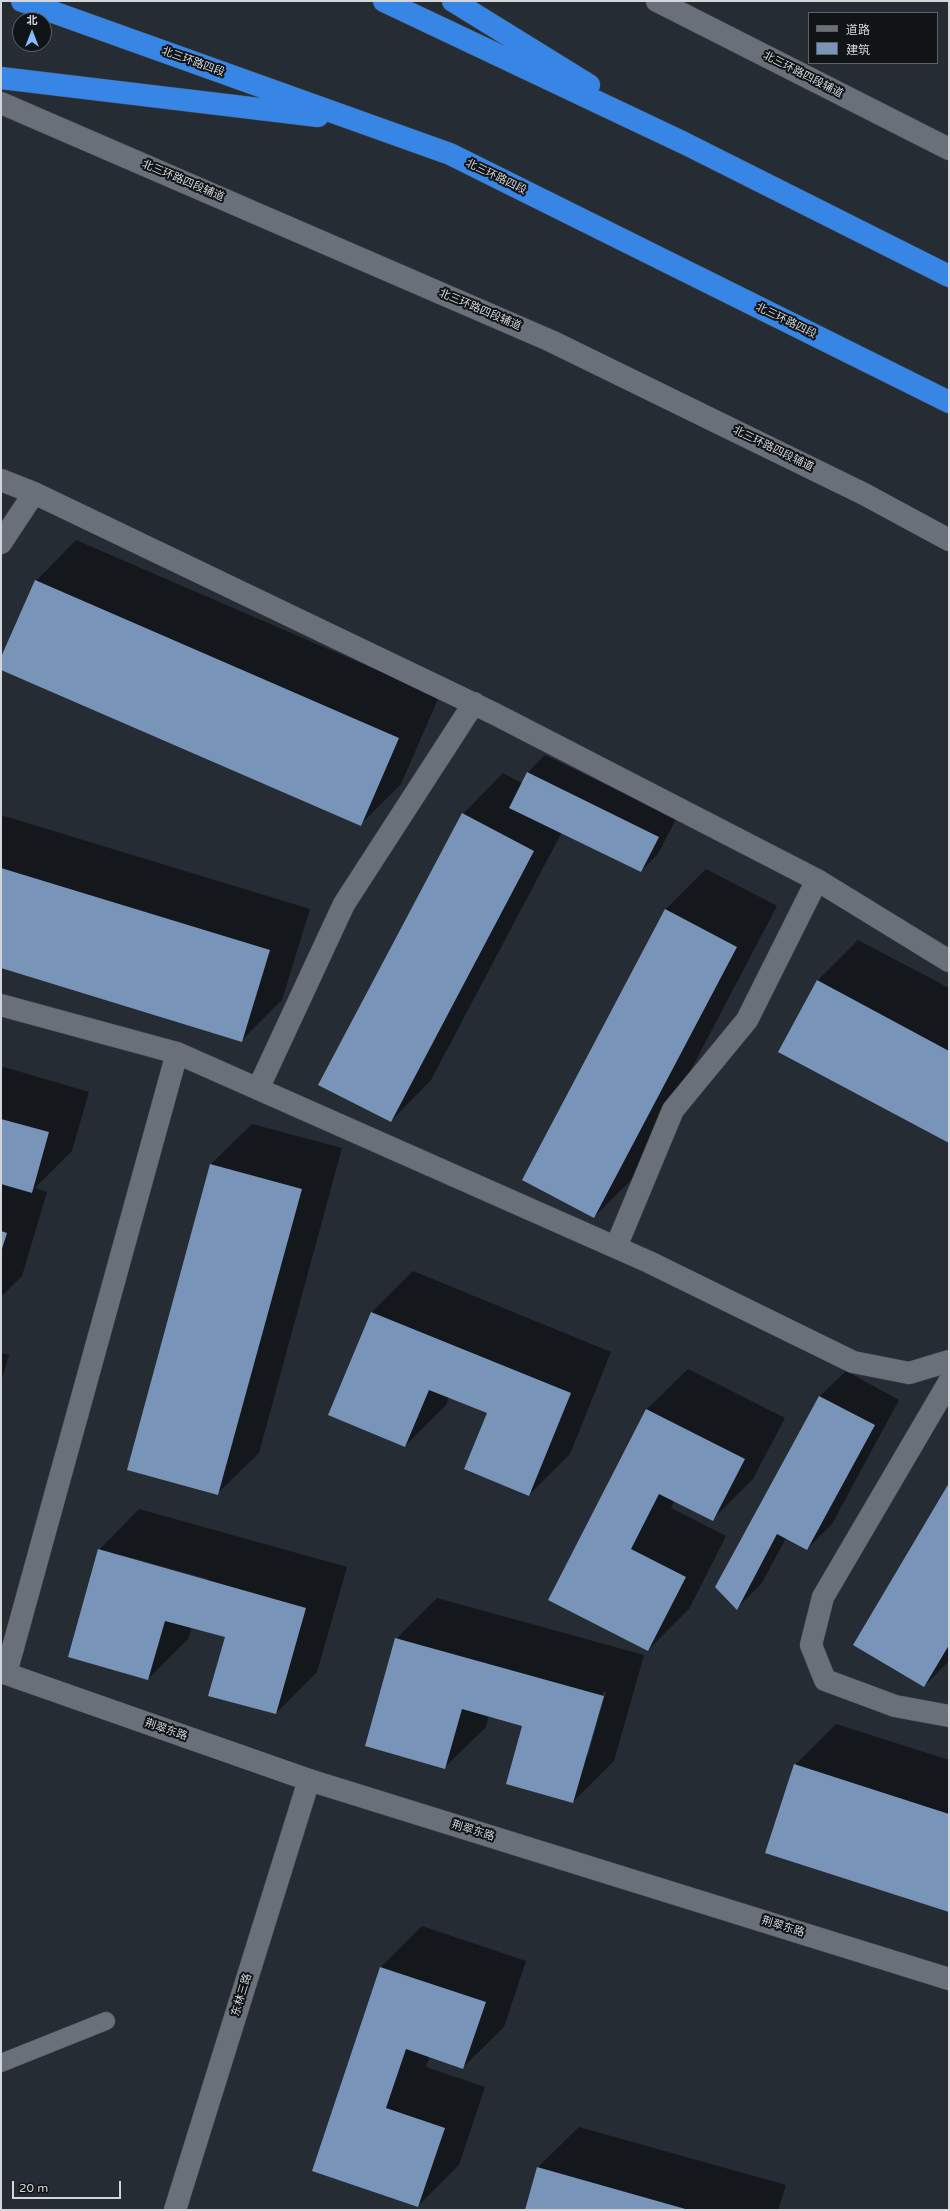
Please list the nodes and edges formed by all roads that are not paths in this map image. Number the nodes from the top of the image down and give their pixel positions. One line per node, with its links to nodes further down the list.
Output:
1 (22, 1): 7 (highway, 北三环路四段)
2 (384, 1): 8 (highway)
3 (453, 1): 8 (highway)
4 (657, 1): 9 (street, 北三环路四段辅道)
5 (1, 78): 7 (highway)
6 (1, 103): 14 (street, 北三环路四段辅道)
7 (356, 120): 11 (highway, 北三环路四段)
8 (684, 143): 10 (highway)
9 (949, 149)
10 (949, 276)
11 (949, 402)
12 (1, 480): 13 (street)
13 (34, 493): 15 (street); 16 (street)
14 (949, 540)
15 (1, 543)
16 (474, 703): 17 (street); 21 (street)
17 (817, 880): 18 (street); 22 (street)
18 (949, 961)
19 (1, 1005): 20 (street)
20 (176, 1053): 21 (street); 25 (street)
21 (258, 1089): 22 (street)
22 (616, 1247): 23 (street)
23 (949, 1361)
24 (949, 1382): 26 (street)
25 (3, 1673): 27 (street, 荆翠东路)
26 (949, 1716)
27 (309, 1780): 28 (street, 荆翠东路); 31 (street, 东林三路)
28 (949, 1979)
29 (106, 2021): 30 (lane)
30 (1, 2063)
31 (175, 2210)

